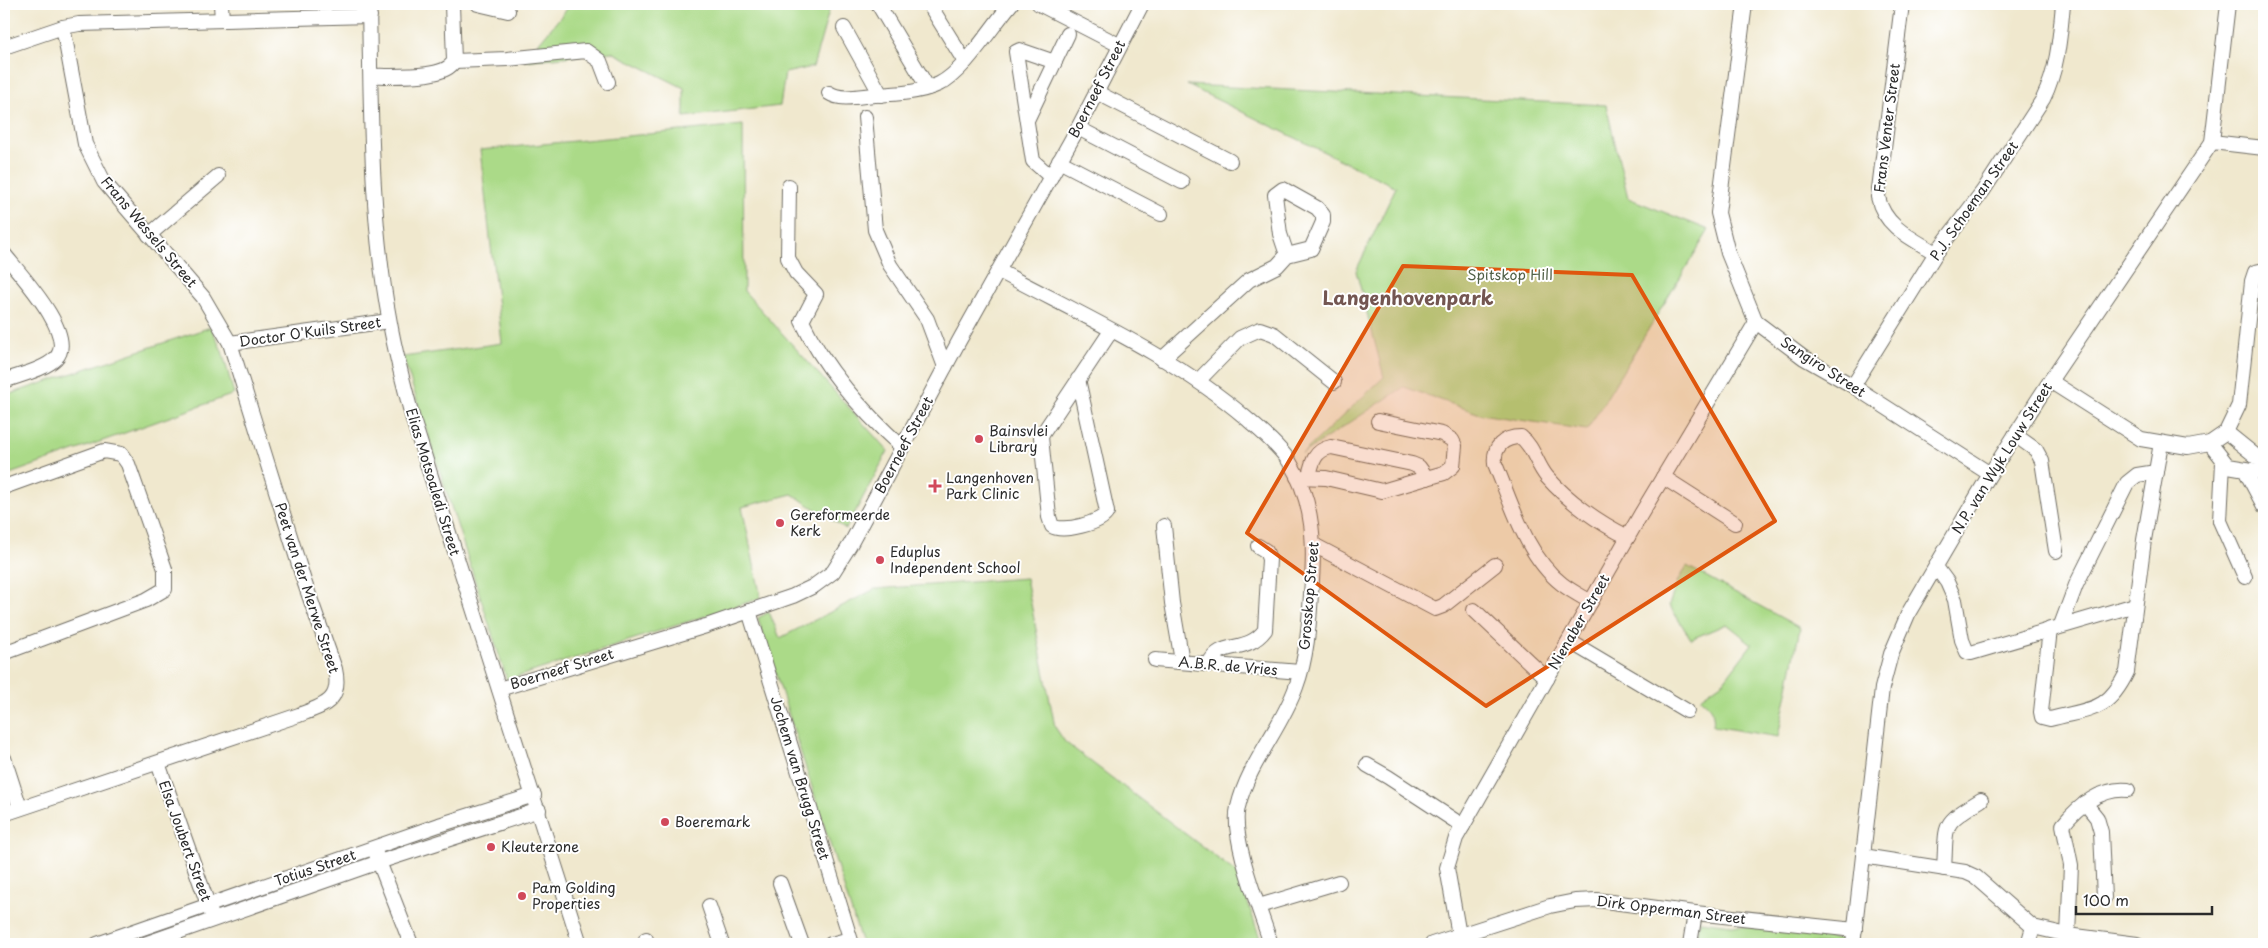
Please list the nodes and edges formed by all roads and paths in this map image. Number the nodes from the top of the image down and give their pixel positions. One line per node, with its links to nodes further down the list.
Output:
1 (221, 4): 15 (street)
2 (452, 4): 21 (street)
3 (478, 4): 14 (street)
4 (878, 4): 26 (street)
5 (929, 4): 22 (street)
6 (1011, 4): 22 (street)
7 (1039, 4): 19 (street)
8 (1142, 4): 19 (street, Boerneef Street)
9 (1745, 4): 49 (street)
10 (1902, 4): 45 (street, Frans Venter Street)
11 (2063, 4): 45 (street, P.J. Schoeman Street)
12 (2228, 4): 33 (street, N.P. van Wyk Louw Street)
13 (370, 10): 15 (street); 24 (street, Elias Motsoaledi Street)
14 (508, 11)
15 (222, 20): 16 (street)
16 (62, 27): 20 (street); 42 (street, Frans Wessels Street)
17 (844, 28): 29 (street)
18 (1068, 34): 23 (street)
19 (1119, 45): 27 (street, Boerneef Street)
20 (4, 47)
21 (454, 61): 24 (street); 25 (street)
22 (965, 62): 26 (street)
23 (1054, 62): 31 (street); 31 (street)
24 (371, 76): 48 (street, Elias Motsoaledi Street)
25 (608, 82)
26 (928, 88): 29 (street)
27 (1096, 92): 32 (street, Boerneef Street); 36 (street)
28 (829, 93): 29 (street)
29 (880, 95)
30 (865, 117): 53 (street)
31 (1027, 120): 38 (street)
32 (1078, 128): 35 (street, Boerneef Street); 39 (street)
33 (2212, 142): 34 (street); 57 (street, N.P. van Wyk Louw Street)
34 (2264, 148)
35 (1059, 161): 38 (street, Boerneef Street); 41 (street)
36 (1230, 161)
37 (218, 176): 42 (street)
38 (1051, 176): 46 (street, Boerneef Street)
39 (1182, 182)
40 (789, 186): 65 (street)
41 (1161, 214)
42 (149, 235): 51 (street, Frans Wessels Street)
43 (4, 254): 55 (street)
44 (1288, 254): 44 (street); 52 (street)
45 (1936, 254): 59 (street, P.J. Schoeman Street)
46 (999, 270): 50 (street, Grosskop Street); 53 (street, Boerneef Street)
47 (2264, 270): 61 (street)
48 (389, 321): 51 (street, Doctor O'Kuils Street); 98 (street, Elias Motsoaledi Street)
49 (1756, 322): 59 (street, Sangiro Street); 73 (street, Nienaber Street)
50 (1111, 331): 52 (street, Grosskop Street); 54 (street)
51 (230, 344): 101 (street, Peet van der Merwe Street)
52 (1162, 359): 56 (street, Grosskop Street)
53 (945, 367): 65 (street, Boerneef Street)
54 (1078, 379): 54 (street)
55 (4, 381)
56 (1198, 381): 58 (street); 72 (street, Grosskop Street)
57 (2050, 381): 62 (street, N.P. van Wyk Louw Street); 63 (street)
58 (1334, 382)
59 (1853, 386): 71 (street, Sangiro Street)
60 (1378, 421): 74 (street)
61 (2226, 432): 64 (street); 66 (street)
62 (2015, 435): 71 (street, N.P. van Wyk Louw Street); 82 (street)
63 (2161, 443): 64 (street); 69 (street)
64 (2210, 443): 67 (street)
65 (902, 448): 89 (street, Boerneef Street)
66 (2264, 458)
67 (2223, 462): 68 (street); 85 (street)
68 (2245, 470): 70 (street); 76 (street)
69 (2156, 472): 87 (street); 90 (street)
70 (2264, 472)
71 (1990, 474): 84 (street, N.P. van Wyk Louw Street)
72 (1303, 477): 74 (street); 74 (street); 80 (street, Grosskop Street)
73 (1663, 477): 77 (street); 79 (street, Nienaber Street)
74 (1426, 478)
75 (4, 487): 92 (street)
76 (2264, 506)
77 (1736, 523)
78 (1164, 526): 94 (street)
79 (1628, 537): 86 (street, Nienaber Street); 86 (street)
80 (1314, 545): 83 (street); 96 (street, Grosskop Street)
81 (1258, 546): 95 (street)
82 (2056, 551)
83 (1495, 565)
84 (1936, 567): 90 (street); 116 (street, N.P. van Wyk Louw Street)
85 (2245, 577)
86 (1591, 602): 91 (street, Nienaber Street)
87 (2135, 605): 90 (street); 90 (street)
88 (1474, 610): 97 (street)
89 (749, 611): 98 (street, Boerneef Street); 131 (street, Jochem van Brugg Street)
90 (2056, 627)
91 (1569, 641): 97 (street, Nienaber Street); 99 (street)
92 (4, 653)
93 (1155, 660): 94 (street, A.B.R. de Vries)
94 (1182, 661): 95 (street, A.B.R. de Vries)
95 (1209, 664): 96 (street, A.B.R. de Vries)
96 (1300, 672): 124 (street, Grosskop Street)
97 (1547, 678): 113 (street, Nienaber Street)
98 (499, 689): 103 (street, Elias Motsoaledi Street)
99 (1686, 710)
100 (4, 758): 109 (street)
101 (158, 763): 109 (street, Peet van der Merwe Street); 122 (street, Elsa Joubert Street)
102 (1367, 765): 113 (street)
103 (527, 776): 105 (street, Elias Motsoaledi Street); 107 (street)
104 (2128, 790): 108 (street)
105 (534, 794): 107 (street, Totius Street); 110 (street, Elias Motsoaledi Street)
106 (1981, 800): 118 (street)
107 (504, 803): 115 (street, Totius Street)
108 (2085, 803): 121 (street); 128 (street)
109 (20, 808): 111 (street, Peet van der Merwe Street)
110 (539, 810): 112 (street, Totius Street); 114 (street, Elias Motsoaledi Street)
111 (4, 814)
112 (514, 816): 114 (street); 117 (street, Totius Street)
113 (1463, 826): 129 (street, Nienaber Street)
114 (544, 828): 135 (street, Elias Motsoaledi Street)
115 (374, 848): 117 (street); 122 (street, Totius Street)
116 (1863, 856): 118 (street); 130 (street, N.P. van Wyk Louw Street)
117 (379, 862): 126 (street, Totius Street); 134 (street)
118 (1944, 869): 127 (street)
119 (1339, 882): 124 (street)
120 (780, 883): 137 (street)
121 (2104, 898)
122 (208, 906): 126 (street, Elsa Joubert Street); 132 (street, Totius Street)
123 (709, 906): 136 (street)
124 (1259, 906): 139 (street, Grosskop Street)
125 (1695, 913): 129 (street, Dirk Opperman Street); 130 (street, Dirk Opperman Street); 141 (street)
126 (213, 920): 133 (street, Totius Street)
127 (2033, 927): 128 (street); 142 (street)
128 (2068, 935): 143 (street)
129 (1459, 936): 140 (street, Dirk Opperman Street)
130 (1854, 937)
131 (851, 941): 138 (street)
132 (97, 944)
133 (144, 944)
134 (411, 944)
135 (580, 944)
136 (722, 944)
137 (802, 944)
138 (831, 944)
139 (1271, 944)
140 (1432, 944)
141 (1690, 944)
142 (2028, 944)
143 (2137, 944)

